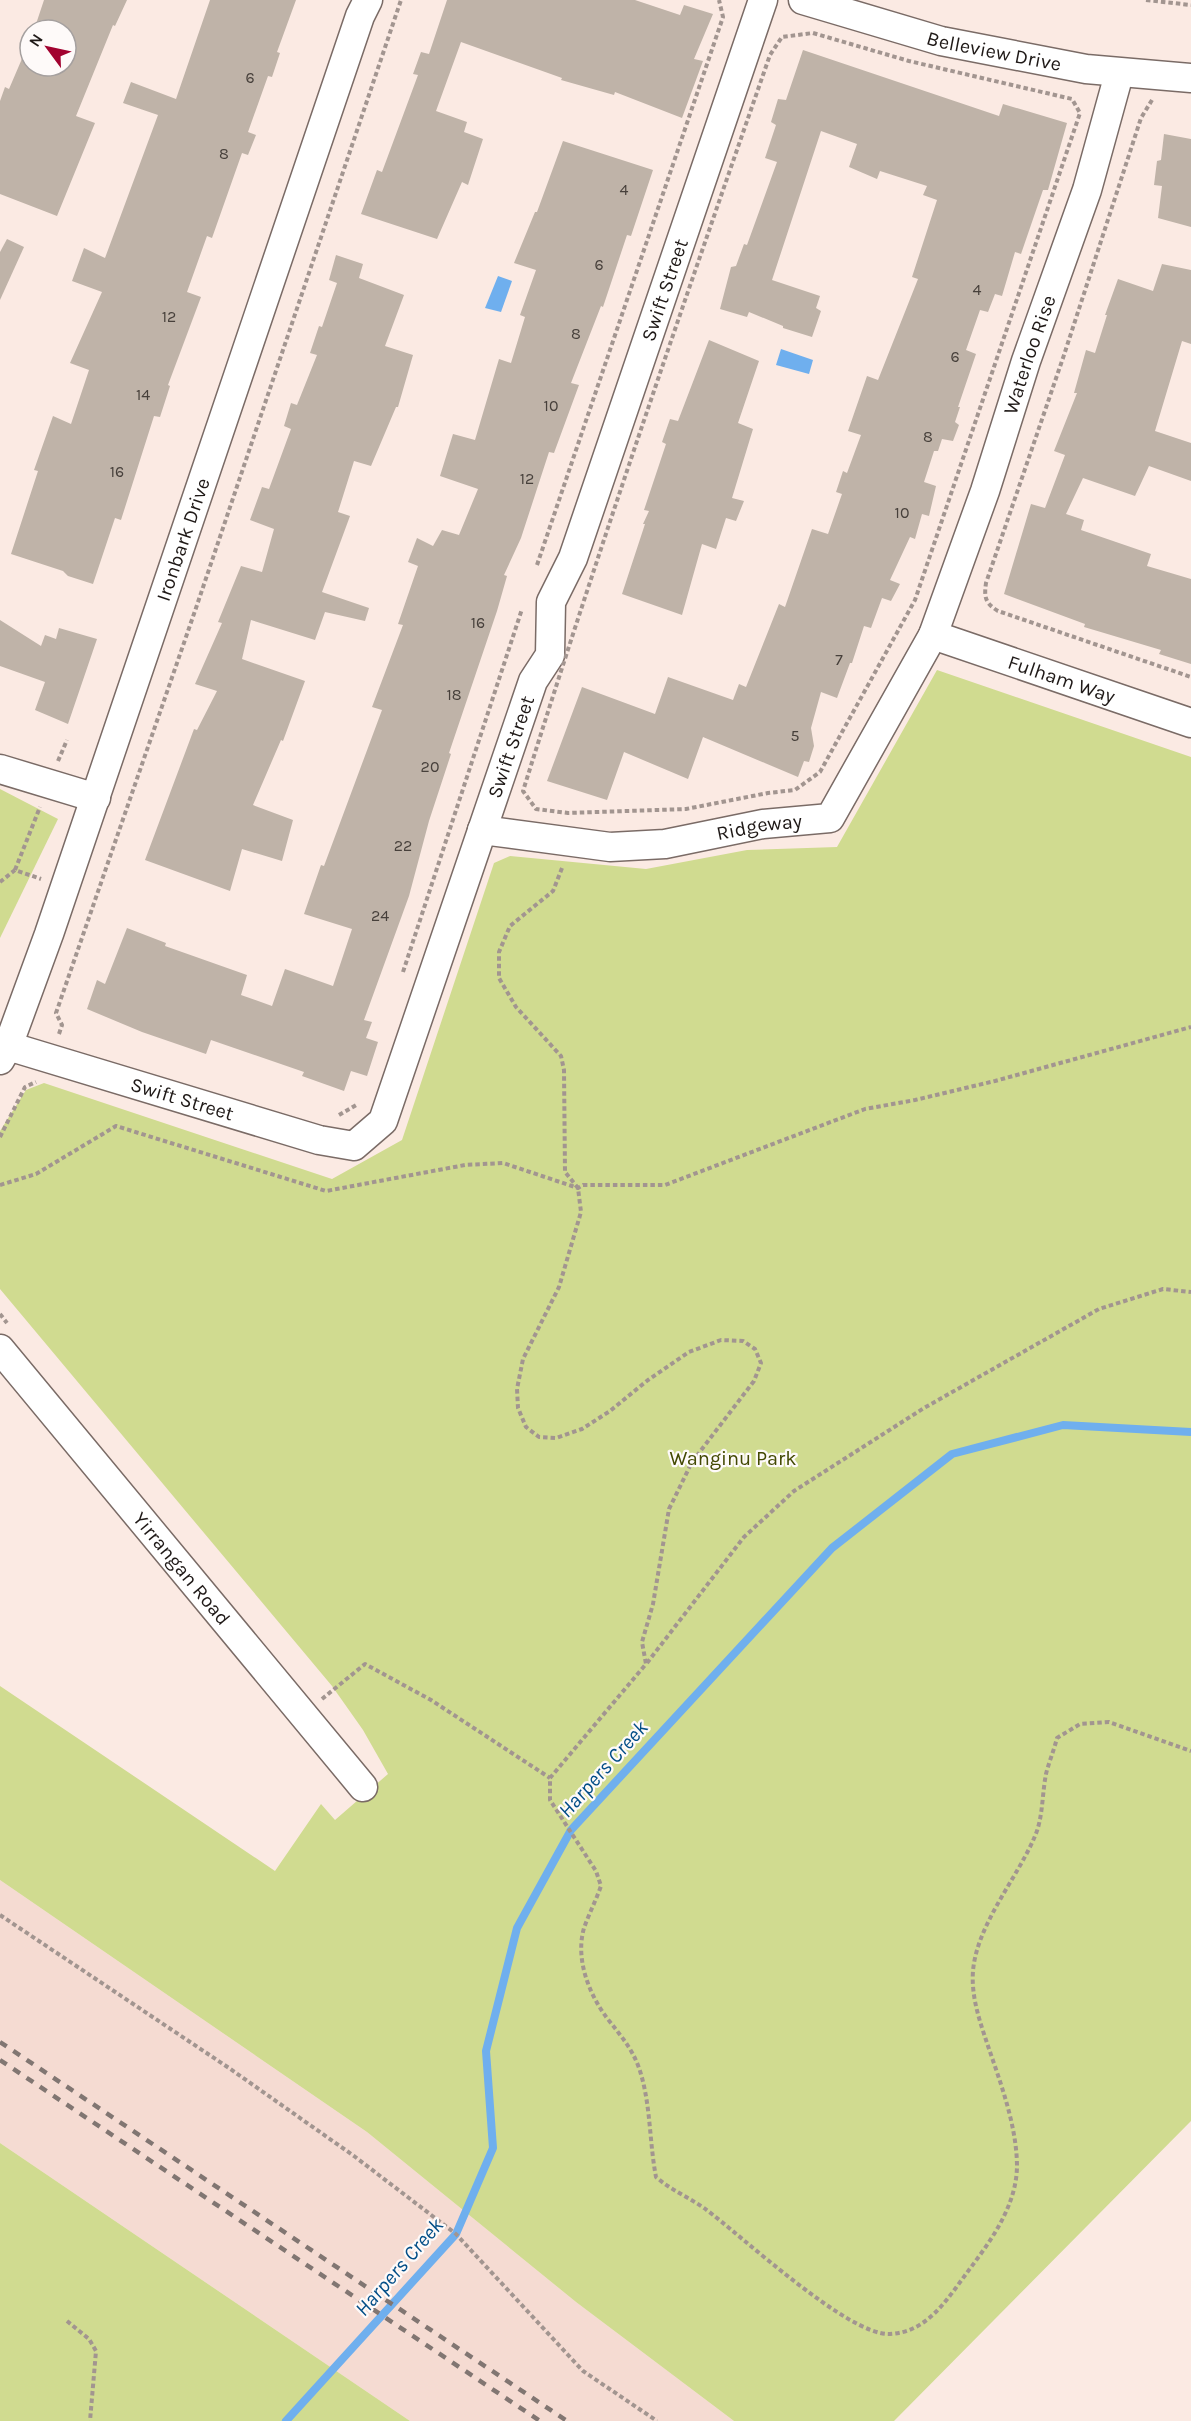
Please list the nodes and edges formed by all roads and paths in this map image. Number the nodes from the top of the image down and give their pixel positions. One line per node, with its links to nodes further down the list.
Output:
1 (401, 0): 26 (path)
2 (719, 0): 12 (path)
3 (763, 0): 19 (street, Swift Street)
4 (803, 0): 8 (street, Belleview Drive)
5 (1146, 0): 6 (path)
6 (1191, 5)
7 (364, 6): 18 (street, Ironbark Drive)
8 (1119, 74): 9 (street, Belleview Drive); 14 (street, Waterloo Rise)
9 (1191, 78)
10 (1163, 97): 15 (path)
11 (1080, 113): 11 (path)
12 (536, 568)
13 (525, 601): 23 (path)
14 (933, 635): 16 (street, Fulham Way); 20 (street, Ridgeway)
15 (1191, 677)
16 (1191, 723)
17 (0, 769): 18 (street)
18 (96, 798): 22 (street, Ironbark Drive)
19 (482, 830): 20 (street, Ridgeway); 26 (street, Swift Street)
20 (571, 842): 31 (path)
21 (0, 882): 22 (path)
22 (65, 888): 25 (street, Ironbark Drive)
23 (400, 980)
24 (1191, 1027): 31 (path)
25 (4, 1053): 26 (street, Swift Street)
26 (51, 1059): 29 (path)
27 (359, 1104): 28 (path)
28 (335, 1117)
29 (0, 1137)
30 (0, 1185): 31 (path)
31 (578, 1188): 34 (path)
32 (1191, 1292): 34 (path)
33 (0, 1349): 35 (street, Yirrangan Road)
34 (646, 1664): 37 (path)
35 (303, 1715): 37 (path); 38 (street, Yirrangan Road)
36 (1191, 1751): 37 (path)
37 (550, 1778)
38 (363, 1786)
39 (0, 1915): 42 (path)
40 (67, 2321): 41 (path)
41 (90, 2421)
42 (657, 2421)

